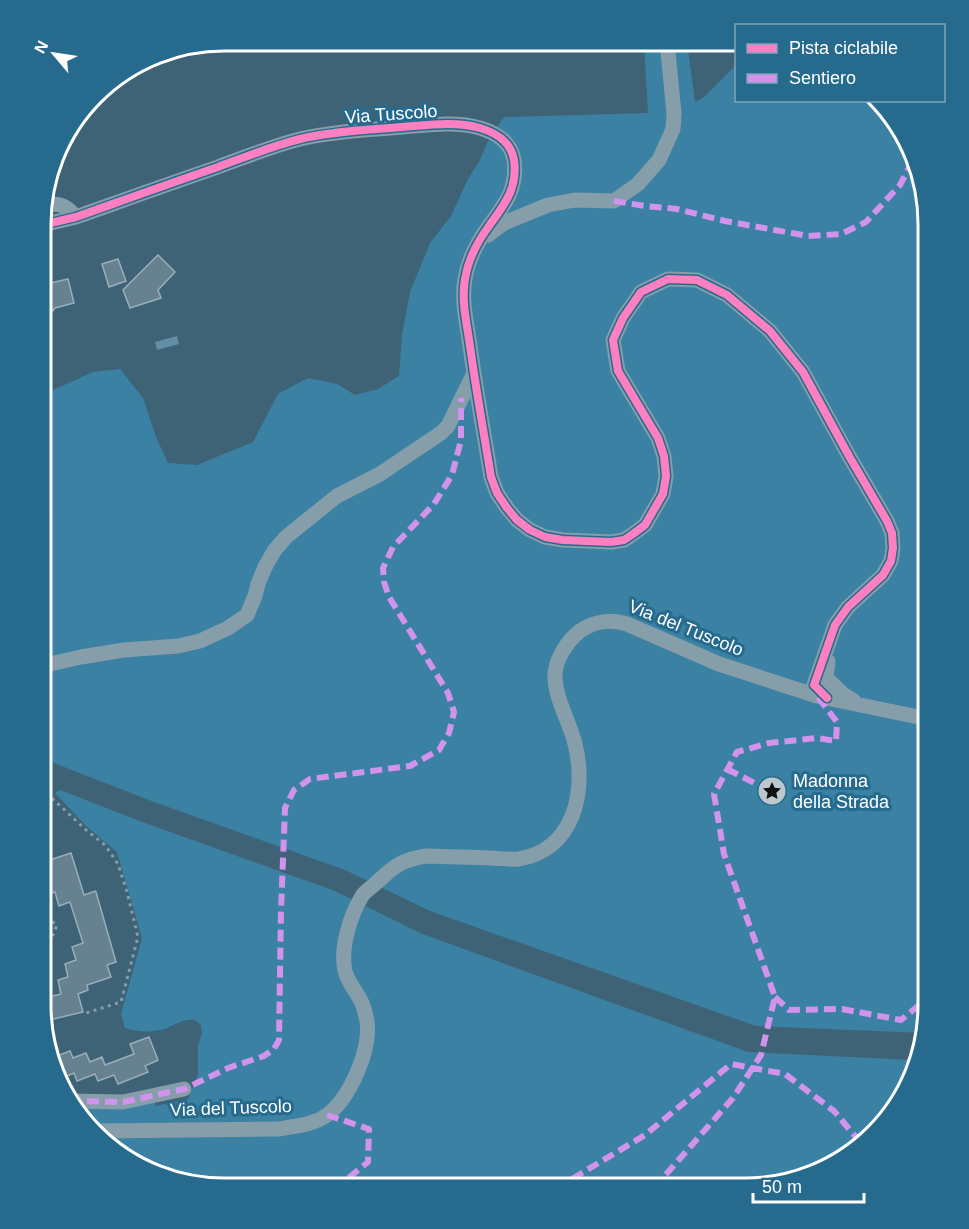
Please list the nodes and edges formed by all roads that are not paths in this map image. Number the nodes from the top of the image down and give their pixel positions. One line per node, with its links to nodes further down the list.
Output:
1 (668, 51): 5 (street)
2 (52, 203): 3 (street)
3 (76, 216): 4 (street, Via Tuscolo); 5 (street, Via Tuscolo)
4 (51, 223)
5 (471, 256): 6 (street, Via Tuscolo)
6 (474, 373): 7 (street, Via Tuscolo); 8 (street)
7 (830, 643): 9 (street); 10 (street); 11 (street)
8 (51, 664)
9 (792, 688): 10 (street, Via del Tuscolo); 15 (street, Via del Tuscolo)
10 (827, 698): 11 (street, Via del Tuscolo)
11 (861, 706): 12 (street, Via del Tuscolo)
12 (918, 717)
13 (184, 1089): 14 (street)
14 (81, 1101)
15 (106, 1131)

